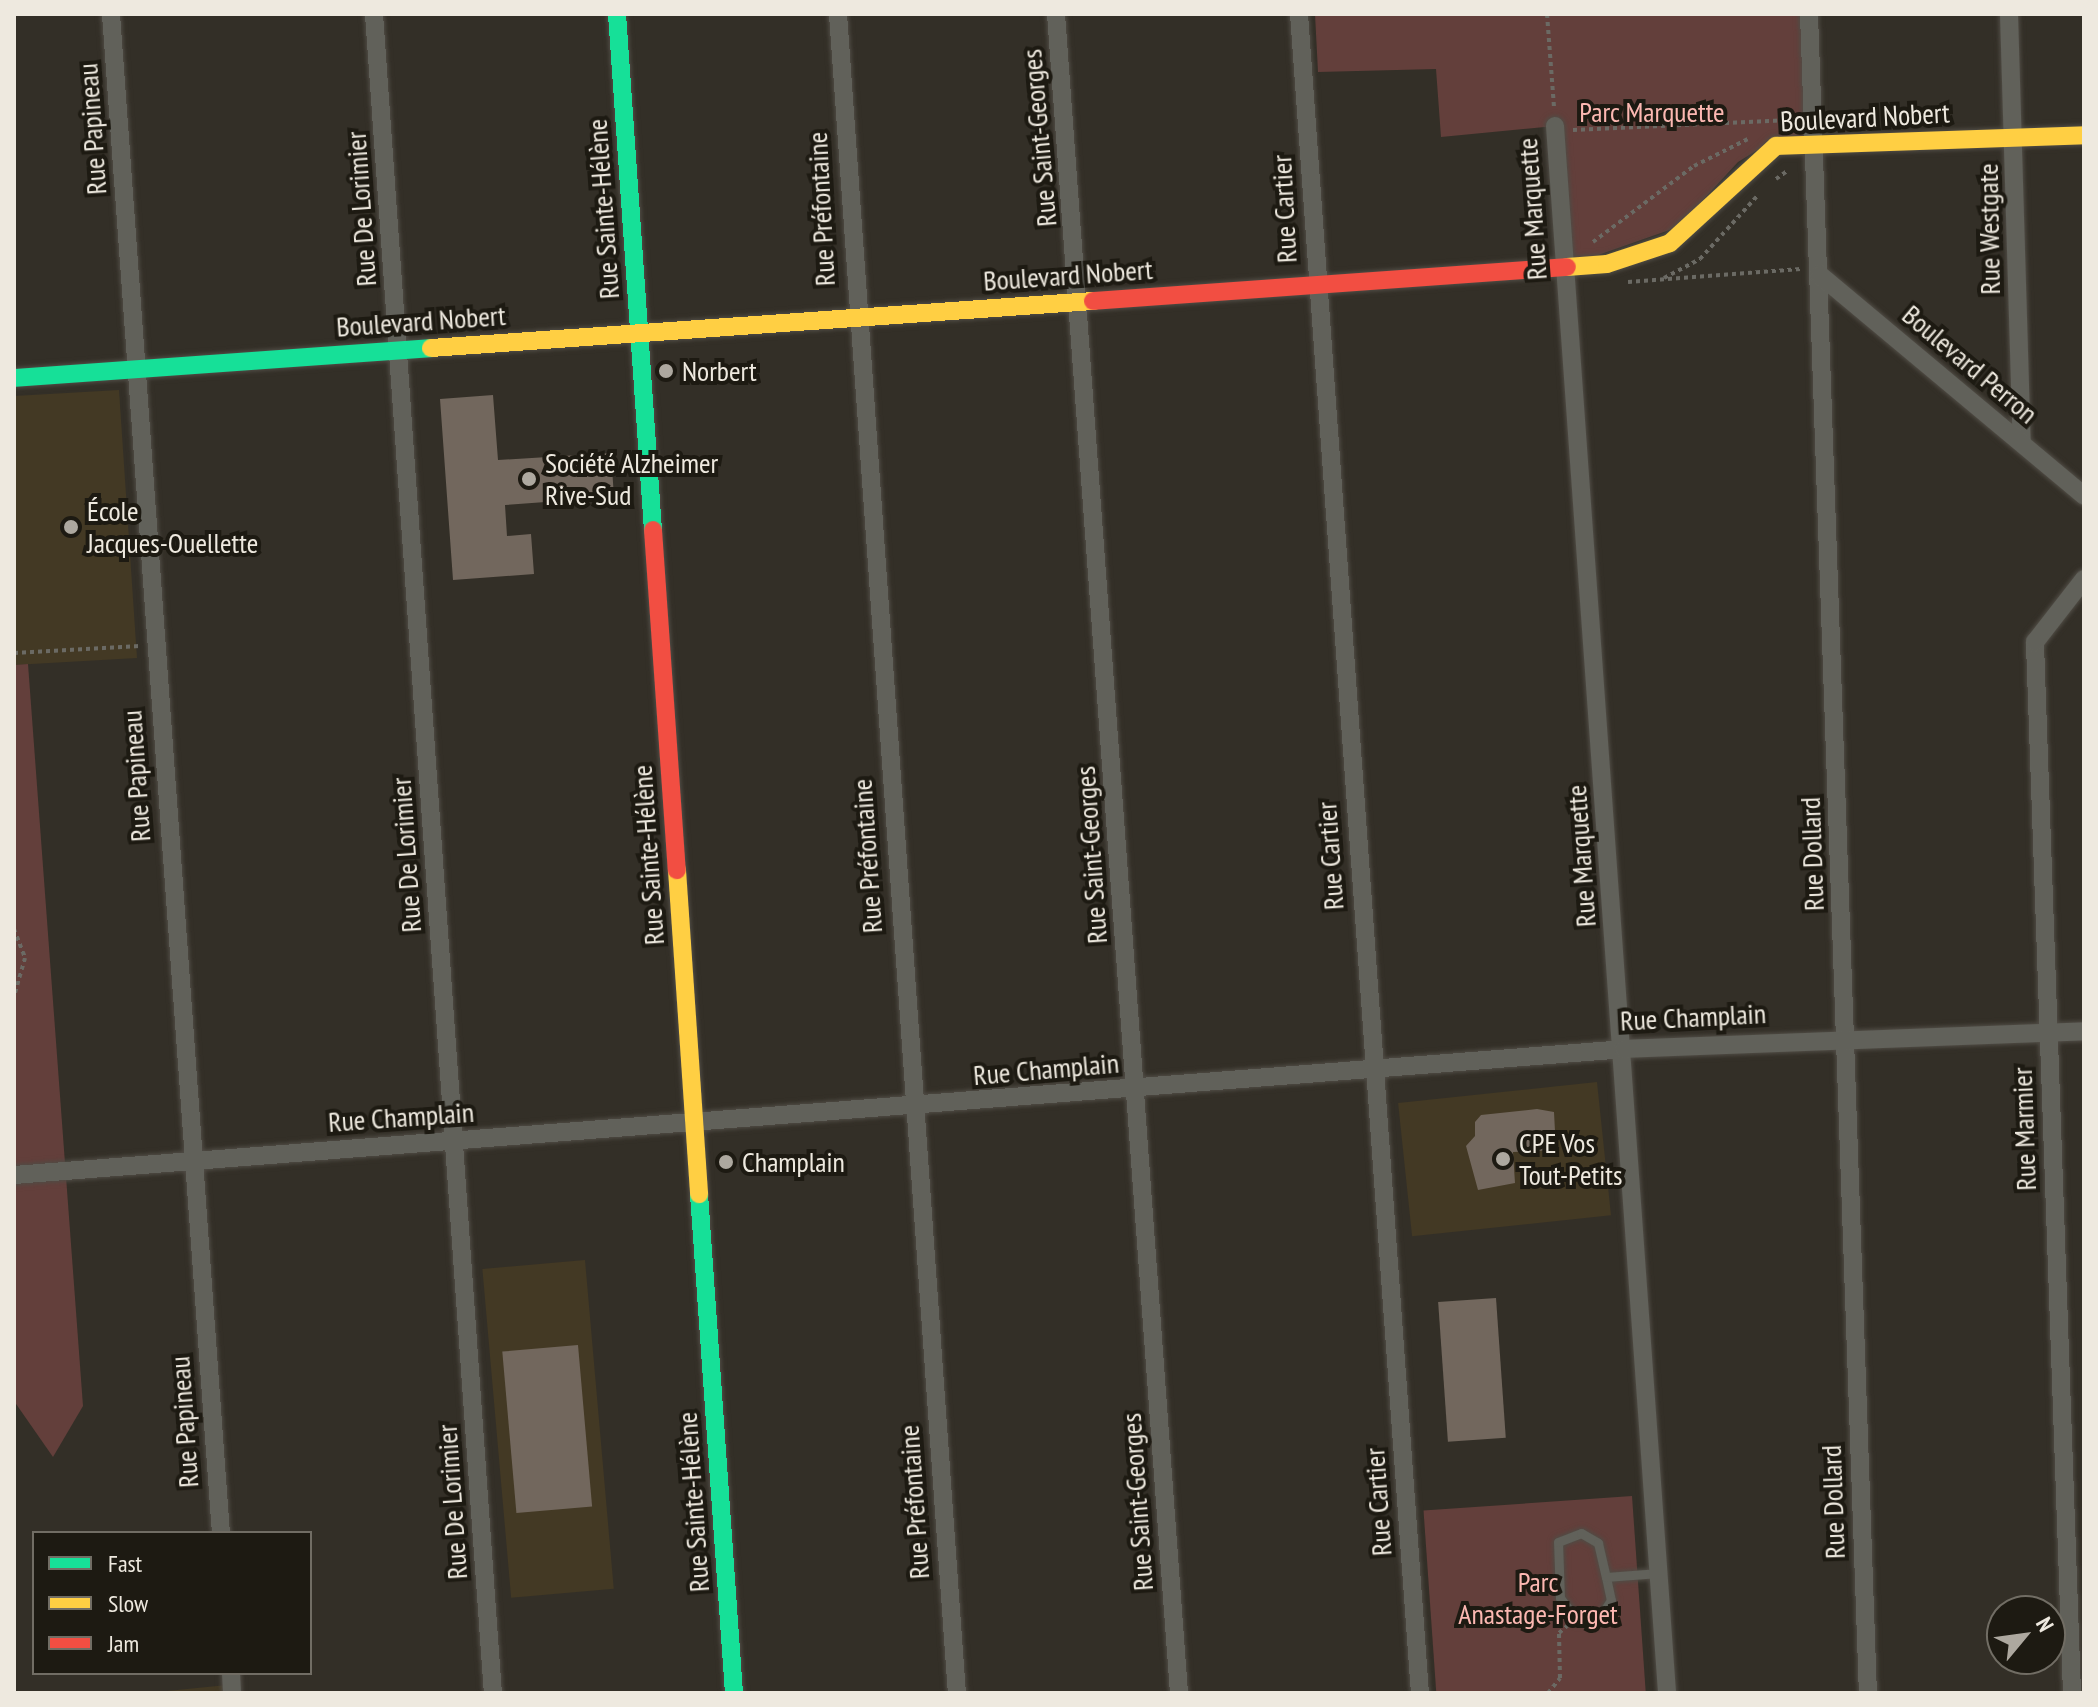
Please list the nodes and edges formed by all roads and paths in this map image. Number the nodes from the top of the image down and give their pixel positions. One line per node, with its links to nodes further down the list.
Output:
1 (111, 14): 26 (street, Rue Papineau)
2 (374, 14): 25 (street, Rue De Lorimier)
3 (617, 14): 24 (street, Rue Sainte-Hélène)
4 (838, 14): 23 (street, Rue Préfontaine)
5 (1056, 14): 22 (street, Rue Saint-Georges)
6 (1299, 14): 21 (street, Rue Cartier)
7 (1547, 14): 11 (path, Rue Marquette)
8 (1809, 14): 14 (street, Rue Dollard)
9 (2009, 14): 13 (street, Rue Westgate)
10 (1791, 120): 11 (path)
11 (1555, 126): 16 (street, Rue Marquette)
12 (2084, 135): 13 (street, Boulevard Nobert)
13 (2014, 137): 14 (street, Boulevard Nobert); 28 (street, Rue Westgate)
14 (1815, 145): 16 (street, Boulevard Nobert); 18 (street, Rue Dollard)
15 (1787, 171): 19 (path)
16 (1564, 267): 21 (street, Boulevard Nobert); 38 (street, Rue Marquette)
17 (1801, 269): 19 (path)
18 (1820, 275): 28 (street, Boulevard Perron); 37 (street, Rue Dollard)
19 (1662, 280): 20 (path)
20 (1616, 283)
21 (1316, 285): 22 (street, Boulevard Nobert); 39 (street, Rue Cartier)
22 (1082, 302): 23 (street, Boulevard Nobert); 40 (street, Rue Saint-Georges)
23 (855, 318): 24 (street, Boulevard Nobert); 41 (street, Rue Préfontaine)
24 (639, 333): 25 (street, Boulevard Nobert); 42 (street, Rue Sainte-Hélène)
25 (399, 350): 26 (street, Boulevard Nobert); 43 (street, Rue De Lorimier)
26 (138, 369): 27 (street, Boulevard Nobert); 31 (street, Rue Papineau)
27 (14, 378)
28 (2022, 443): 29 (street, Boulevard Perron)
29 (2084, 496)
30 (2084, 579): 36 (street, Rue Marmier)
31 (154, 645): 32 (path); 44 (street, Rue Papineau)
32 (14, 653)
33 (14, 929): 34 (path)
34 (14, 996)
35 (2084, 1031): 36 (street, Rue Champlain)
36 (2049, 1032): 37 (street, Rue Champlain); 58 (street, Rue Marmier)
37 (1846, 1036): 38 (street, Rue Champlain); 57 (street, Rue Dollard)
38 (1624, 1049): 39 (street, Rue Champlain); 47 (street, Rue Marquette)
39 (1373, 1067): 40 (street, Rue Champlain); 54 (street, Rue Cartier)
40 (1135, 1089): 41 (street, Rue Champlain); 53 (street, Rue Saint-Georges)
41 (914, 1110): 42 (street, Rue Champlain); 52 (street, Rue Préfontaine)
42 (695, 1125): 43 (street, Rue Champlain); 51 (street, Rue Sainte-Hélène)
43 (455, 1141): 44 (street, Rue Champlain); 50 (street, Rue De Lorimier)
44 (193, 1161): 45 (street, Rue Champlain); 46 (street, Rue Papineau)
45 (14, 1175)
46 (221, 1531)
47 (1659, 1573): 48 (lane); 56 (street, Rue Marquette)
48 (1606, 1577): 49 (lane); 49 (lane)
49 (1576, 1619): 55 (path)
50 (493, 1693)
51 (734, 1693)
52 (957, 1693)
53 (1179, 1693)
54 (1420, 1693)
55 (1548, 1693)
56 (1667, 1693)
57 (1868, 1693)
58 (2072, 1693)

